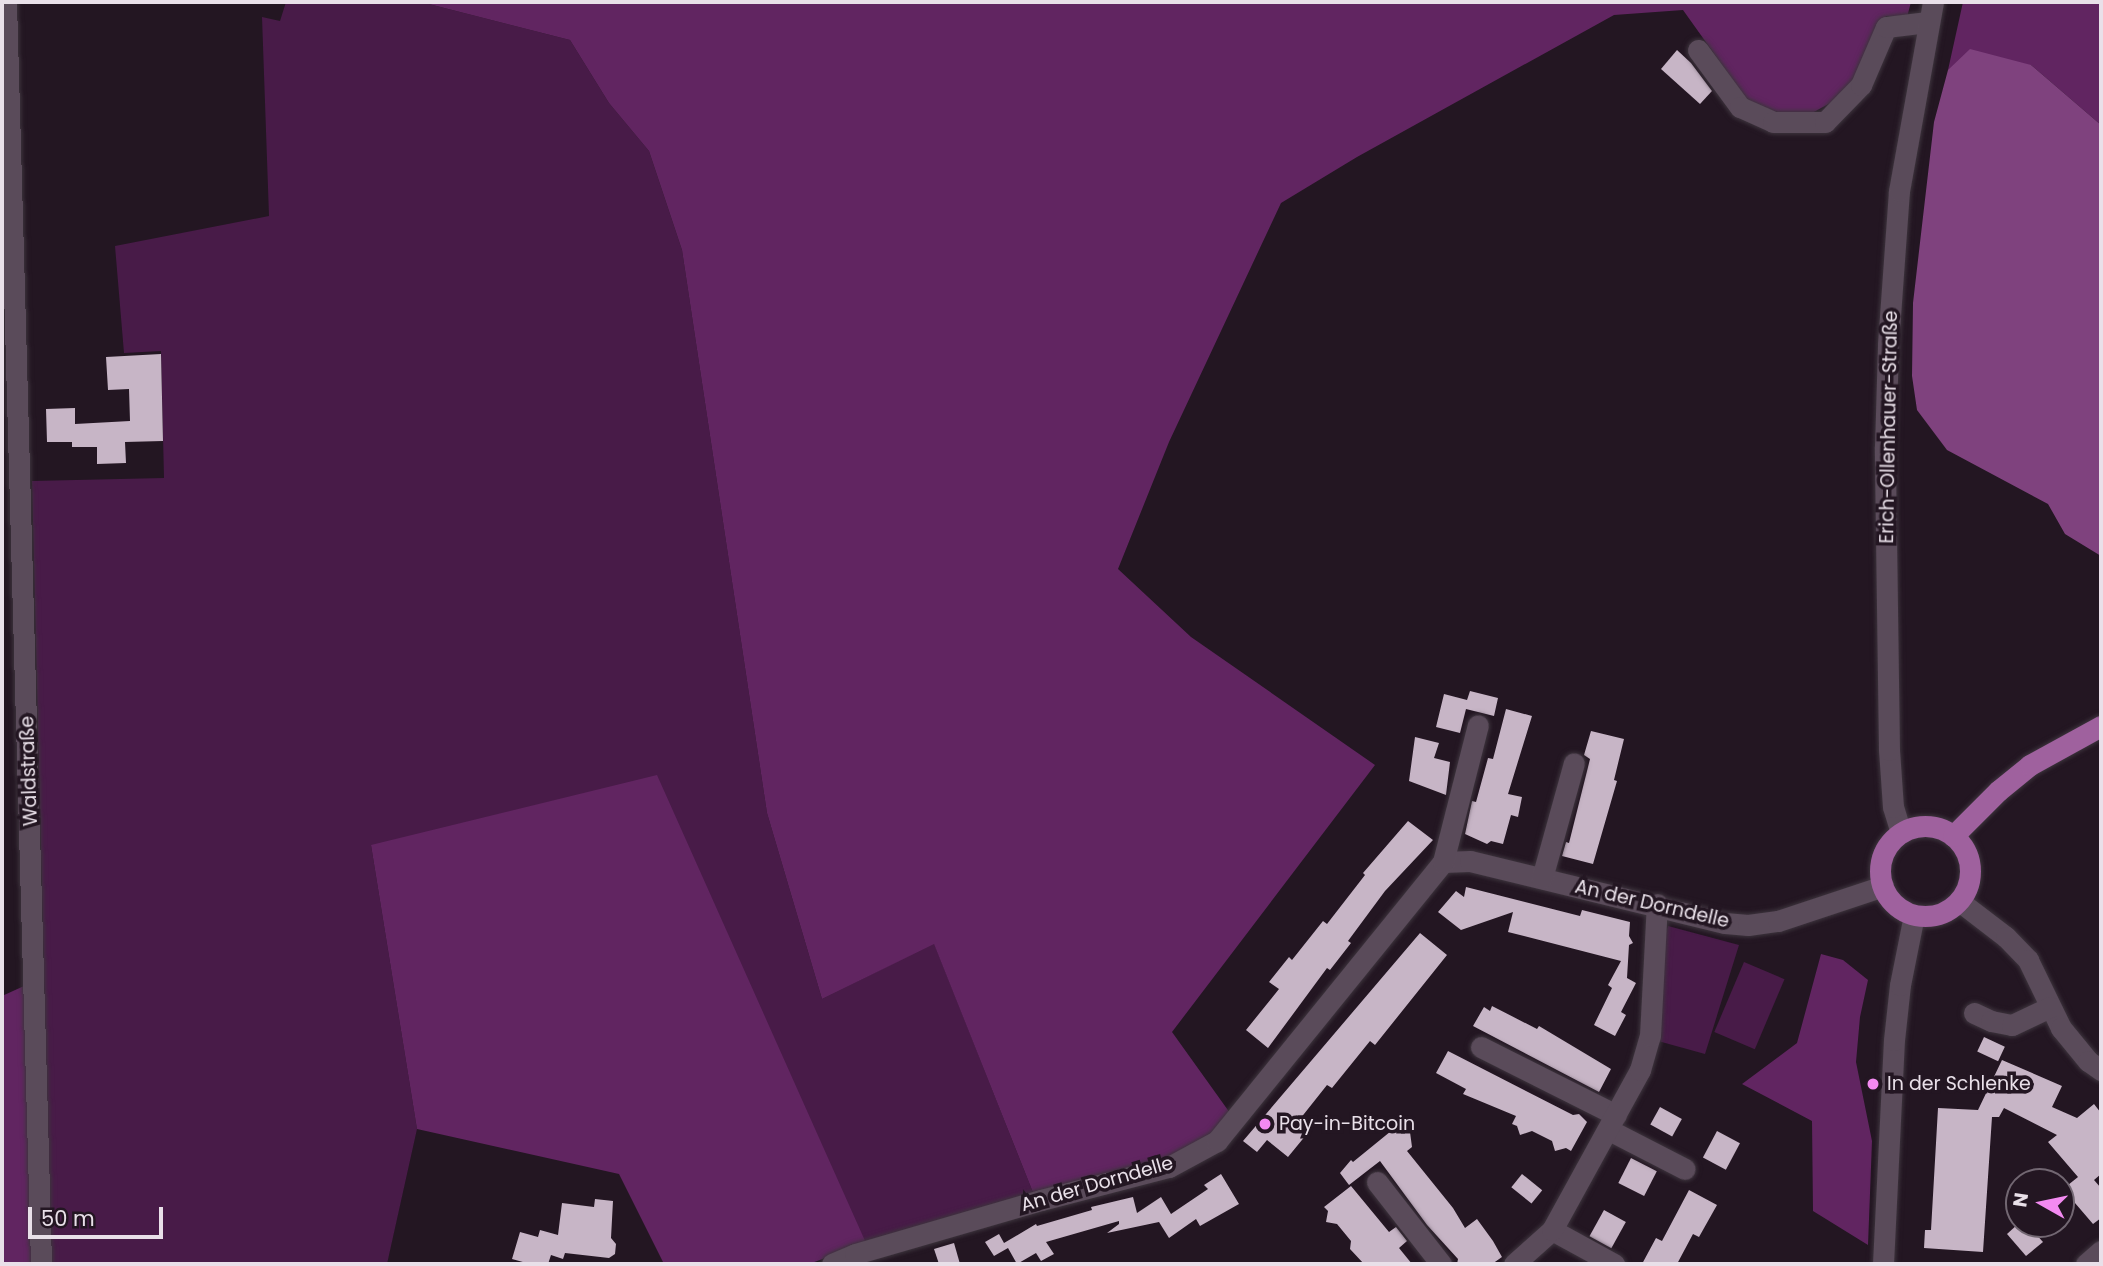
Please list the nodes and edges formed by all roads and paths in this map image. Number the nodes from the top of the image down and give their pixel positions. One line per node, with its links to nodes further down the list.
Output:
1 (6, 2): 4 (street, Waldstraße)
2 (1930, 12): 3 (street, Erich-Ollenhauer-Straße); 8 (street, Erich-Ollenhauer-Straße)
3 (1698, 50)
4 (8, 276): 25 (street, Waldstraße)
5 (1479, 725): 10 (street, An der Dorndelle)
6 (2101, 726): 9 (main road)
7 (1574, 763): 11 (street)
8 (1901, 833): 9 (main road); 12 (main road)
9 (1953, 836): 13 (main road)
10 (1443, 862): 11 (street, An der Dorndelle); 26 (street, An der Dorndelle)
11 (1542, 878): 14 (street, An der Dorndelle)
12 (1882, 886): 14 (street, An der Dorndelle); 15 (main road)
13 (1959, 901): 15 (main road); 16 (street)
14 (1657, 904): 20 (street)
15 (1913, 915): 30 (street)
16 (2050, 1007): 17 (street); 19 (street)
17 (1974, 1013)
18 (1480, 1047): 20 (street)
19 (2101, 1070)
20 (1613, 1122): 21 (street); 23 (street)
21 (1685, 1169)
22 (1377, 1182): 27 (street)
23 (1552, 1230): 28 (street); 29 (street)
24 (2101, 1251): 31 (street)
25 (41, 1264)
26 (832, 1264)
27 (1441, 1264)
28 (1514, 1264)
29 (1614, 1264)
30 (1882, 1264)
31 (2087, 1264)

